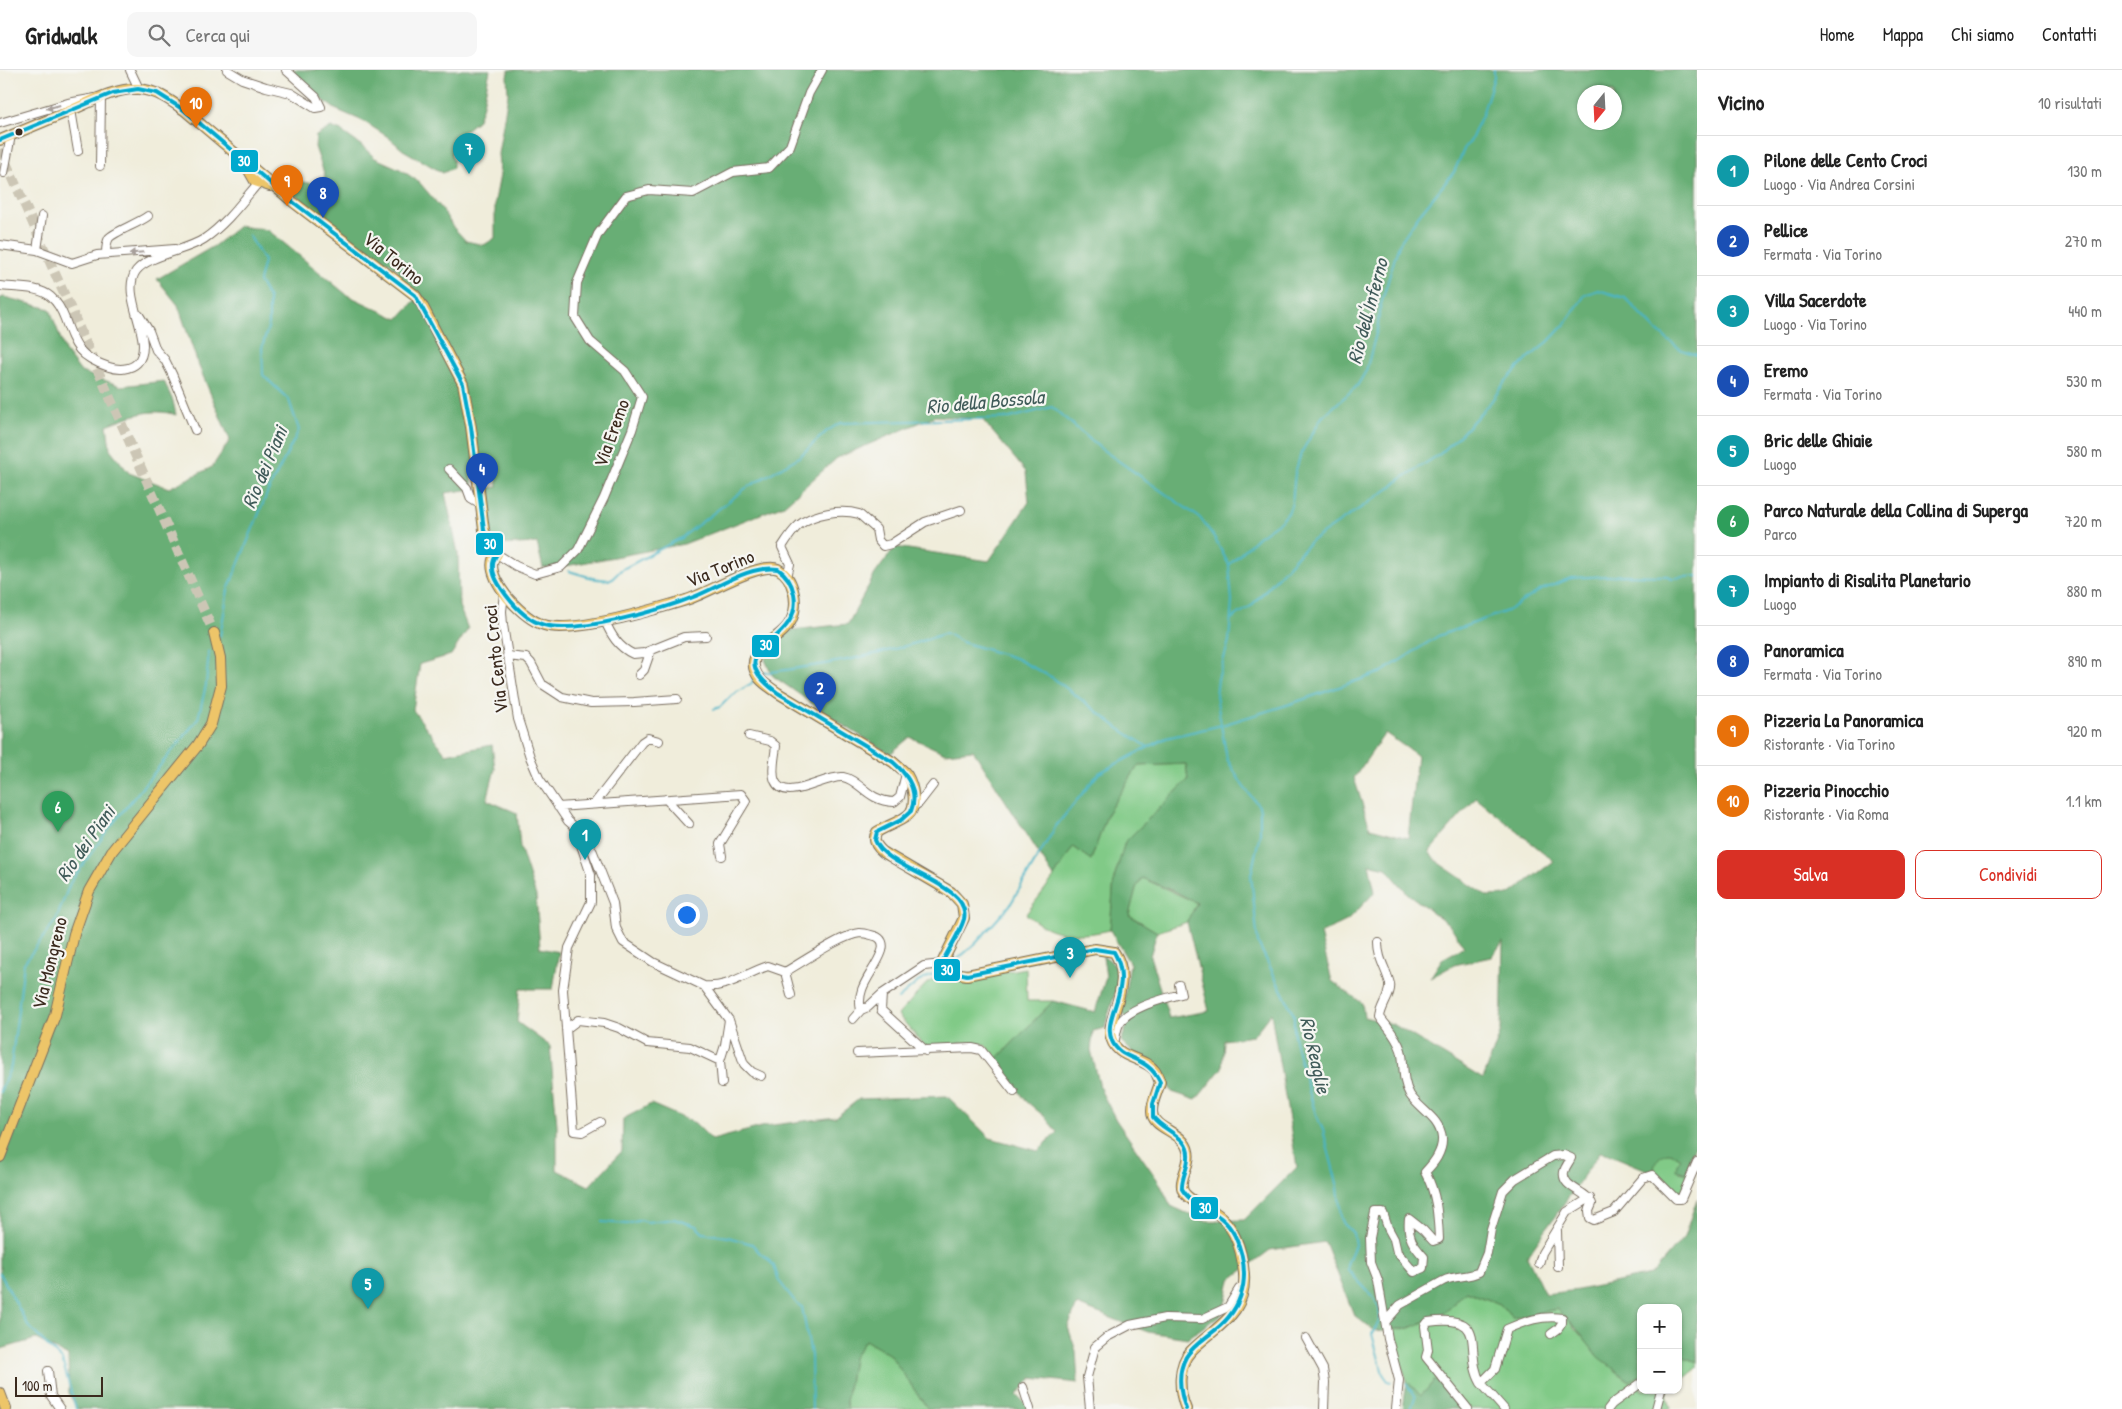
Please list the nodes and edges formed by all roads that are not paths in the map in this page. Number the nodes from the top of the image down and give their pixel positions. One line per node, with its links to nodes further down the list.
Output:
1 (130, 70): 5 (street)
2 (227, 70): 3 (street)
3 (286, 70)
4 (822, 70): 27 (street, Via Eremo)
5 (139, 89): 6 (main road); 14 (main road, Via Torino)
6 (101, 98): 7 (main road); 8 (street, one-way to 8); 12 (street)
7 (71, 110): 9 (main road); 11 (street)
8 (0, 123)
9 (12, 136): 10 (main road); 13 (street)
10 (0, 140)
11 (78, 152)
12 (100, 166)
13 (4, 173)
14 (259, 177): 18 (street); 25 (main road, Via Torino)
15 (42, 216): 19 (street)
16 (148, 216): 20 (street)
17 (0, 245): 19 (street)
18 (184, 248): 20 (street, one-way to 20); 22 (street)
19 (37, 250): 20 (street)
20 (106, 254)
21 (0, 286): 22 (street)
22 (137, 312): 23 (street)
23 (195, 430)
24 (449, 469): 25 (street)
25 (481, 505): 27 (main road, Via Torino)
26 (962, 510): 28 (street)
27 (494, 555): 29 (main road, Via Torino)
28 (788, 577): 30 (main road, Via Torino); 39 (main road)
29 (504, 593): 30 (main road, Via Torino); 34 (street, Via Cento Croci)
30 (605, 621): 33 (street)
31 (214, 633): 67 (main road, Via Mongreno)
32 (706, 636): 33 (street)
33 (650, 650): 35 (street)
34 (507, 656): 36 (street); 43 (street, Via Cento Croci)
35 (638, 675)
36 (677, 699)
37 (749, 736): 39 (street)
38 (659, 741): 42 (street)
39 (906, 774): 44 (main road)
40 (933, 785): 44 (street)
41 (666, 799): 42 (street); 45 (street); 47 (street)
42 (594, 804): 43 (street)
43 (558, 807): 46 (street, Via Cento Croci)
44 (913, 807): 49 (main road)
45 (689, 824)
46 (575, 828): 52 (street, Via Cento Croci); 58 (street)
47 (722, 856)
48 (1378, 942): 74 (street)
49 (942, 964): 53 (street); 59 (main road)
50 (785, 972): 52 (street); 54 (street); 55 (street)
51 (1179, 985): 59 (street)
52 (704, 986): 57 (street, Via Cento Croci)
53 (882, 994): 55 (street); 60 (street)
54 (791, 995)
55 (861, 1010): 56 (street)
56 (852, 1019)
57 (729, 1020): 62 (street); 63 (street, Via Cento Croci)
58 (566, 1028): 62 (street); 66 (street)
59 (1114, 1043): 73 (main road)
60 (926, 1051): 61 (street); 65 (street)
61 (857, 1053)
62 (720, 1061): 64 (street)
63 (761, 1076)
64 (722, 1083)
65 (1014, 1092)
66 (600, 1122)
67 (0, 1157)
68 (1697, 1162): 69 (street)
69 (1590, 1198): 70 (street); 74 (street)
70 (1557, 1230): 71 (street); 72 (street)
71 (1539, 1264)
72 (1558, 1267)
73 (1244, 1288): 86 (street); 87 (main road)
74 (1386, 1321): 89 (street)
75 (1551, 1334): 78 (street)
76 (1306, 1338): 88 (street)
77 (48, 1371): 84 (street)
78 (1481, 1383): 90 (street); 91 (street)
79 (1637, 1386): 92 (street)
80 (1023, 1387): 85 (street)
81 (0, 1393): 83 (main road)
82 (1660, 1394): 93 (street)
83 (6, 1409)
84 (60, 1409)
85 (1030, 1409)
86 (1090, 1409)
87 (1186, 1409)
88 (1324, 1409)
89 (1396, 1409)
90 (1468, 1409)
91 (1504, 1409)
92 (1608, 1409)
93 (1656, 1409)

